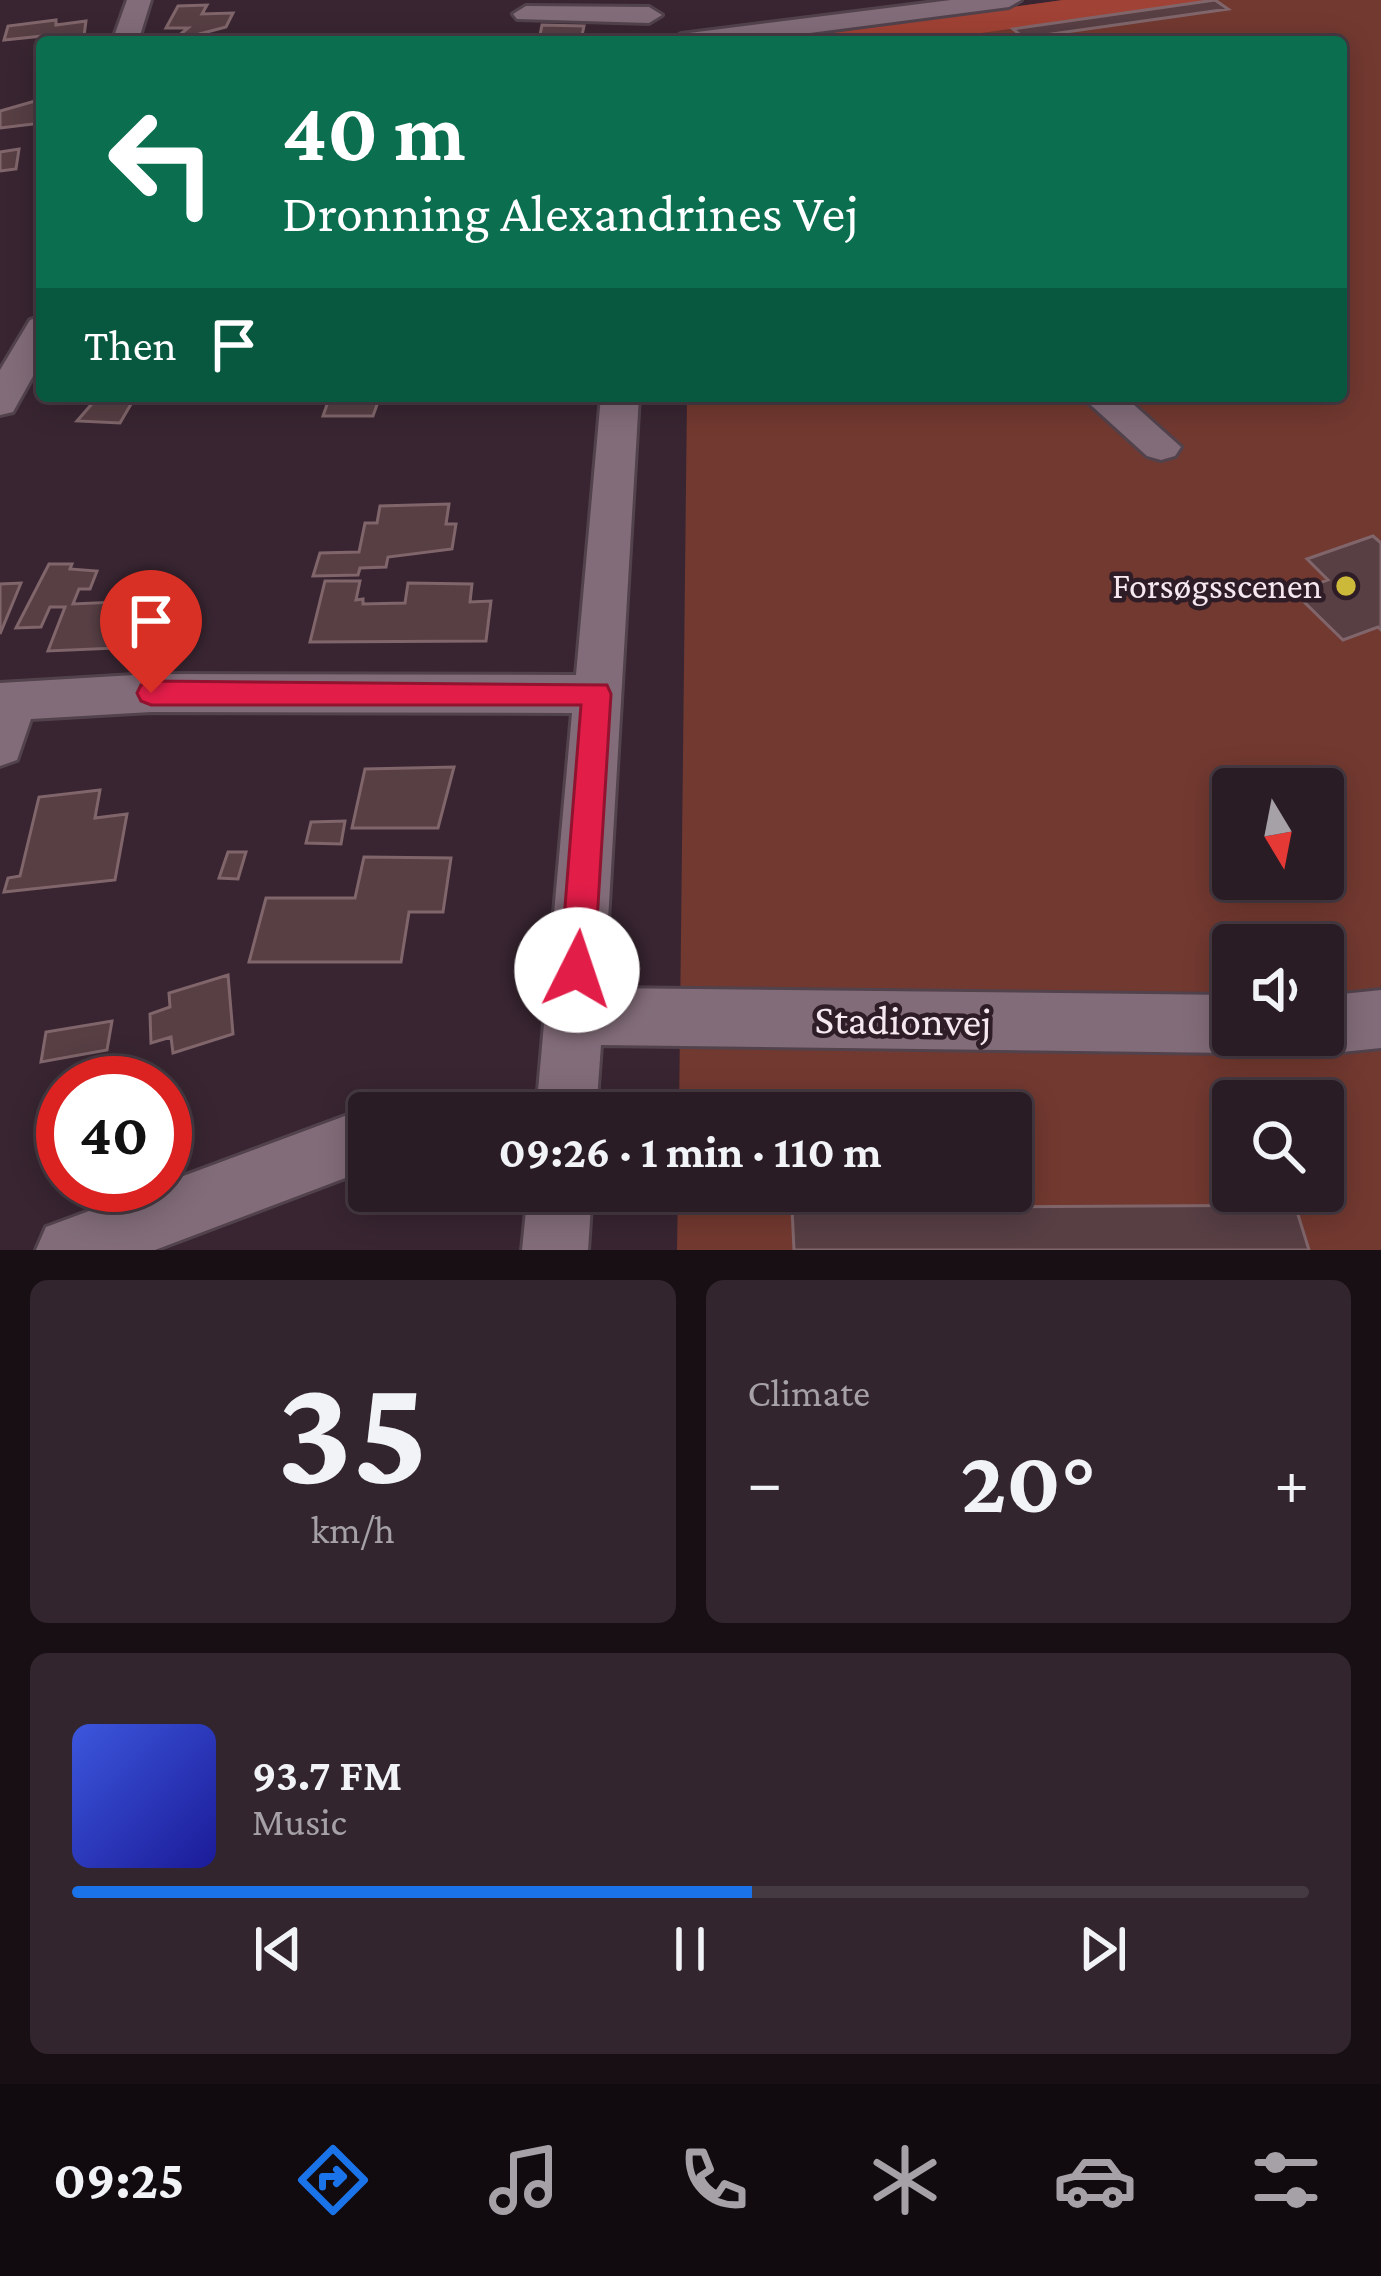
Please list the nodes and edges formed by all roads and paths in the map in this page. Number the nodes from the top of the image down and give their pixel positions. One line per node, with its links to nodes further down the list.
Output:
1 (139, 0): 5 (street)
2 (1009, 0): 6 (street)
3 (650, 7): 4 (street)
4 (526, 14)
5 (127, 36)
6 (752, 36)
7 (36, 338): 10 (street)
8 (620, 402): 12 (street)
9 (1107, 402): 11 (street)
10 (0, 403)
11 (1160, 447)
12 (596, 694): 13 (street); 14 (street)
13 (4, 716)
14 (574, 1016): 17 (street, Stadionvej); 18 (street)
15 (1381, 1019): 16 (street)
16 (1344, 1023)
17 (1212, 1024)
18 (568, 1092)
19 (348, 1146): 21 (street)
20 (558, 1212): 22 (street)
21 (69, 1250)
22 (555, 1250)

